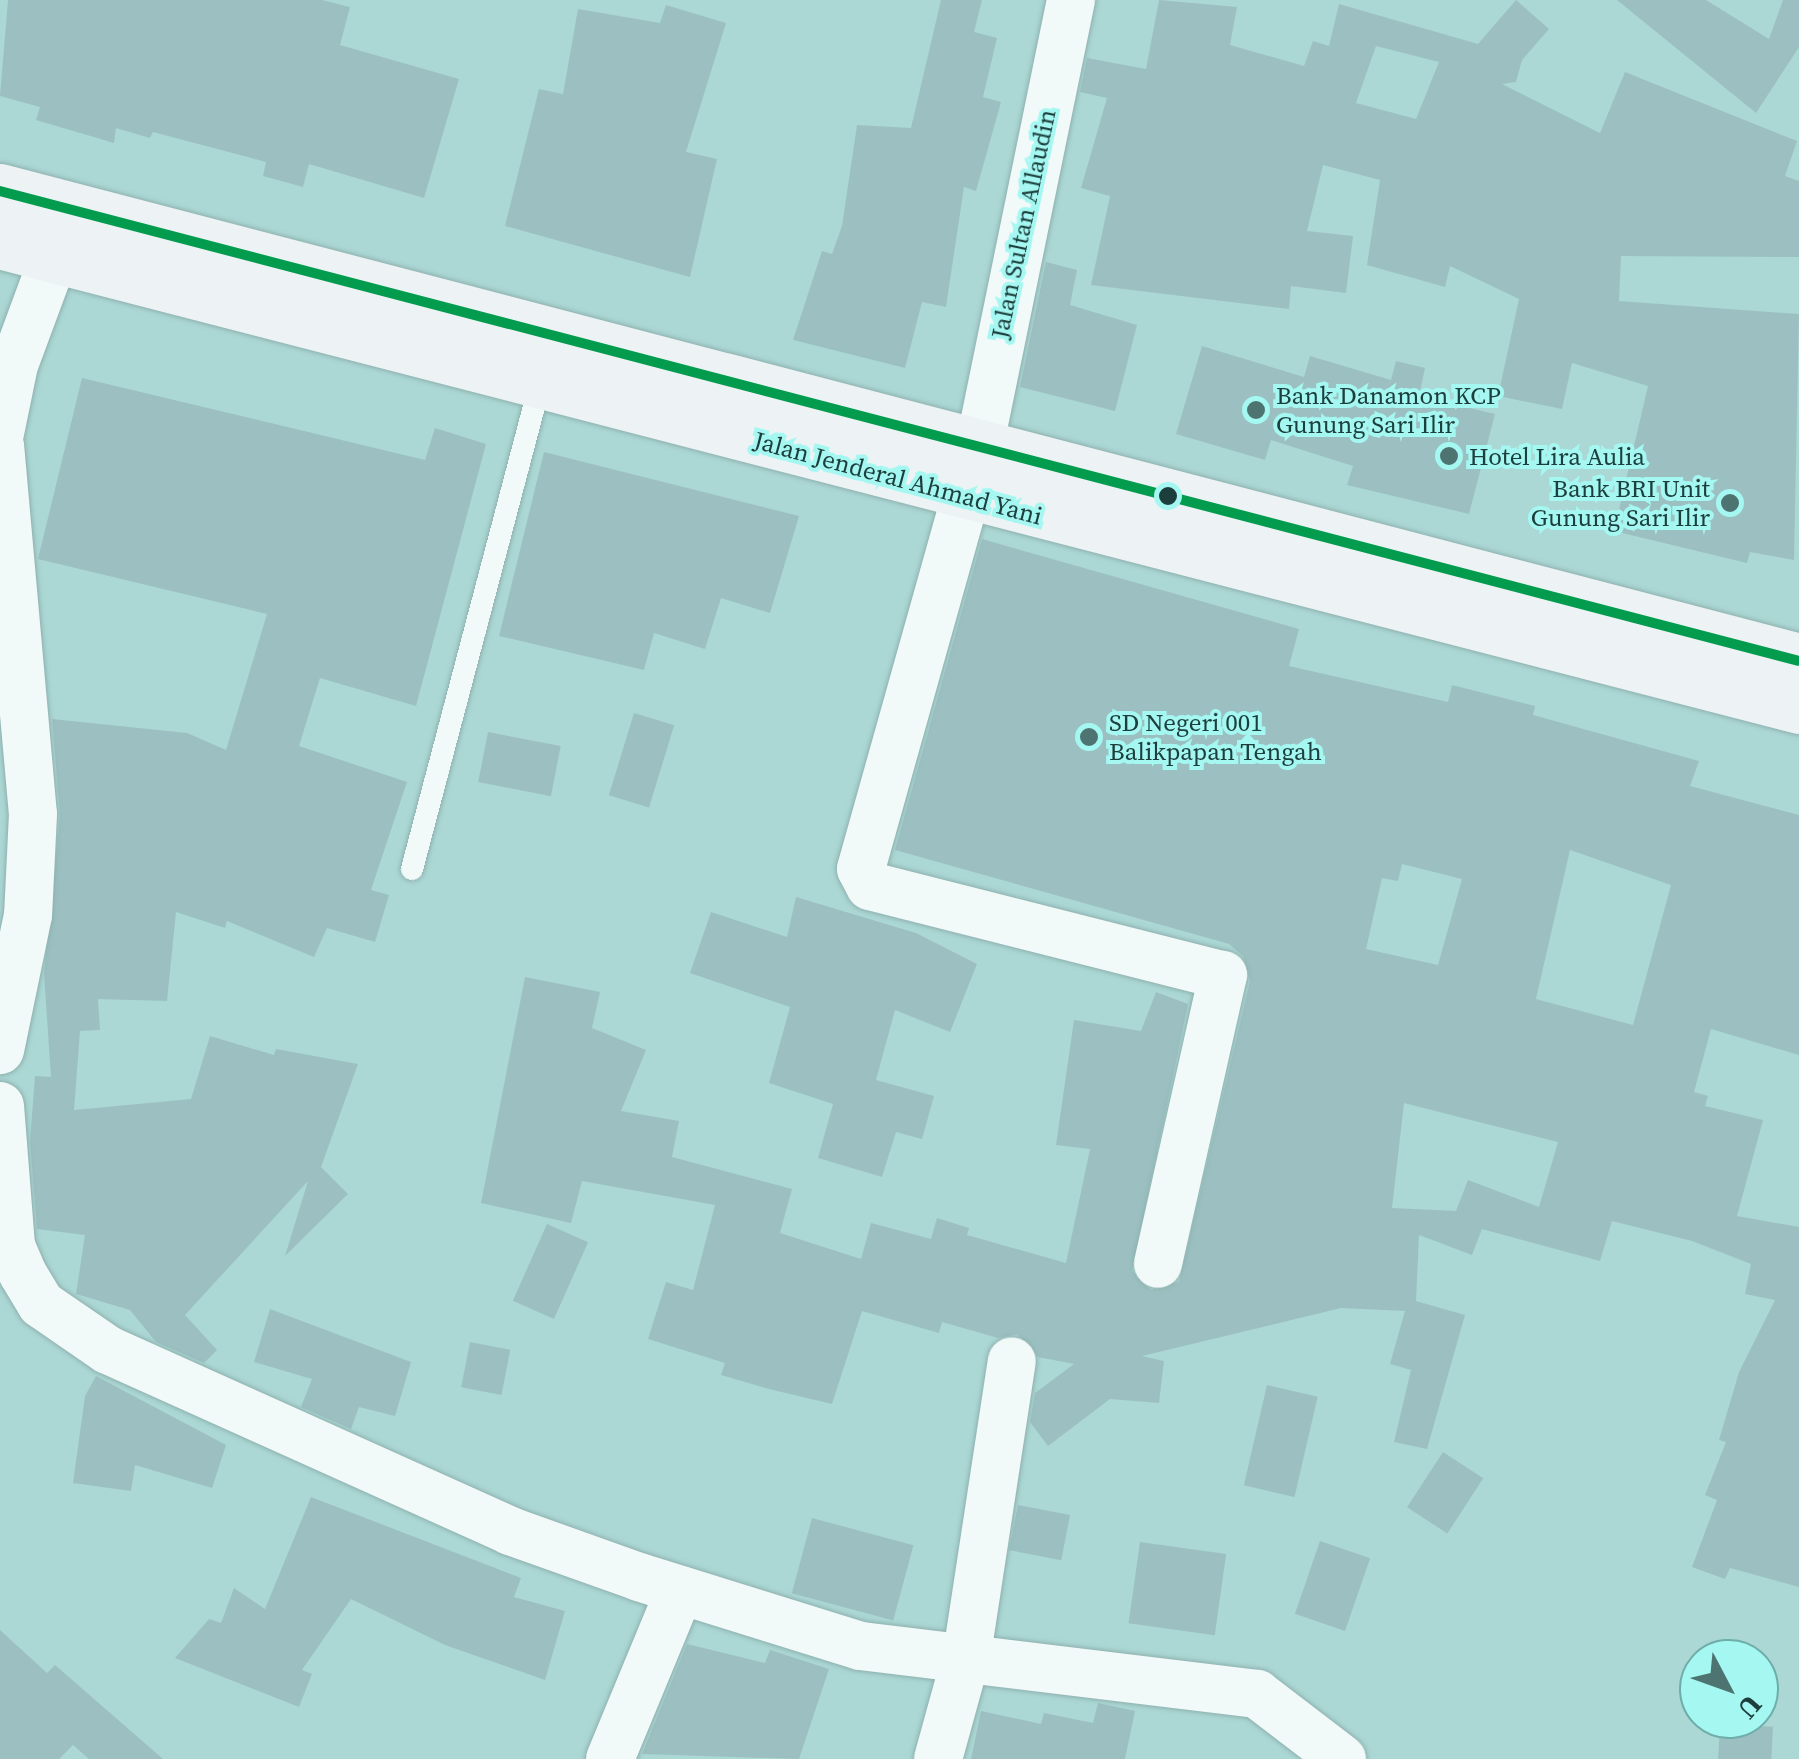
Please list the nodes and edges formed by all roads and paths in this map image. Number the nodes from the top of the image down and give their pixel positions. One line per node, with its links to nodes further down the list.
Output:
1 (1071, 0): 8 (street, Jalan Sultan Allaudin)
2 (0, 190): 8 (main road, Jalan Jenderal Ahmad Yani)
3 (0, 241): 4 (main road, Jalan Jenderal Ahmad Yani)
4 (55, 254): 5 (main road, Jalan Jenderal Ahmad Yani); 6 (street)
5 (540, 384): 8 (main road, Jalan Jenderal Ahmad Yani); 12 (lane)
6 (0, 433)
7 (0, 445): 11 (street)
8 (972, 472): 9 (main road, Jalan Jenderal Ahmad Yani); 10 (main road, Jalan Jenderal Ahmad Yani); 15 (street, Jalan Sultan Allaudin)
9 (1799, 661)
10 (1799, 706)
11 (15, 863): 13 (street)
12 (412, 868)
13 (0, 1050)
14 (0, 1106): 17 (street)
15 (1158, 1264)
16 (1012, 1361): 18 (street)
17 (680, 1590): 18 (street); 19 (street)
18 (967, 1654): 20 (street); 21 (street)
19 (610, 1759)
20 (938, 1759)
21 (1342, 1759)

